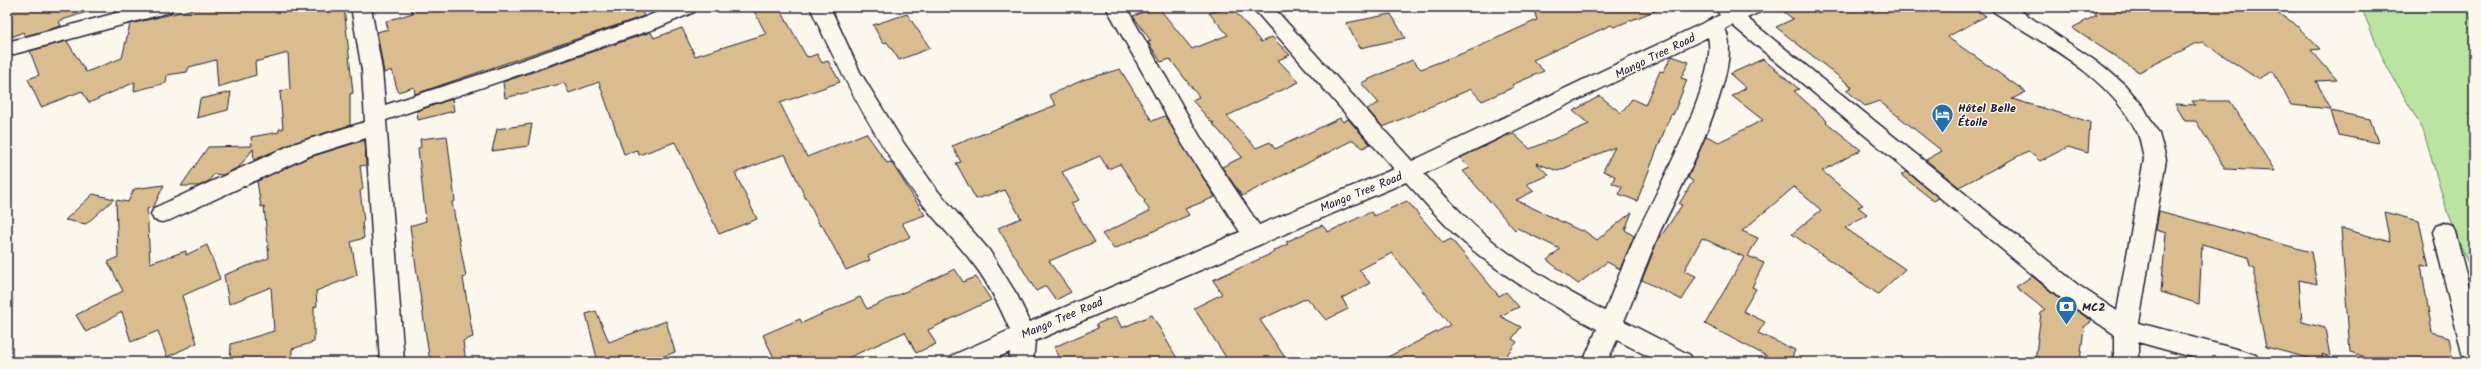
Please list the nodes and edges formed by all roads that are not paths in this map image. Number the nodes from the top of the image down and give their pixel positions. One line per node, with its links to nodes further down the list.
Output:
1 (164, 7): 10 (street)
2 (361, 7): 11 (street)
3 (687, 7): 11 (street)
4 (820, 7): 18 (street)
5 (1116, 7): 15 (street)
6 (1262, 7): 12 (street)
7 (1753, 7): 9 (street, Mango Tree Road)
8 (2001, 7): 17 (street)
9 (1723, 17): 12 (street, Mango Tree Road); 16 (street); 17 (street)
10 (7, 49)
11 (374, 122): 13 (street); 20 (street)
12 (1409, 172): 15 (street, Mango Tree Road); 16 (street)
13 (162, 214)
14 (2444, 232): 19 (street)
15 (1254, 236): 18 (street, Mango Tree Road)
16 (1612, 326): 23 (street); 24 (street)
17 (2126, 329): 25 (street); 26 (street)
18 (1024, 334): 21 (street, Mango Tree Road); 22 (street)
19 (2474, 353)
20 (392, 362)
21 (962, 362)
22 (1021, 362)
23 (1595, 362)
24 (1680, 362)
25 (2126, 362)
26 (2247, 362)

